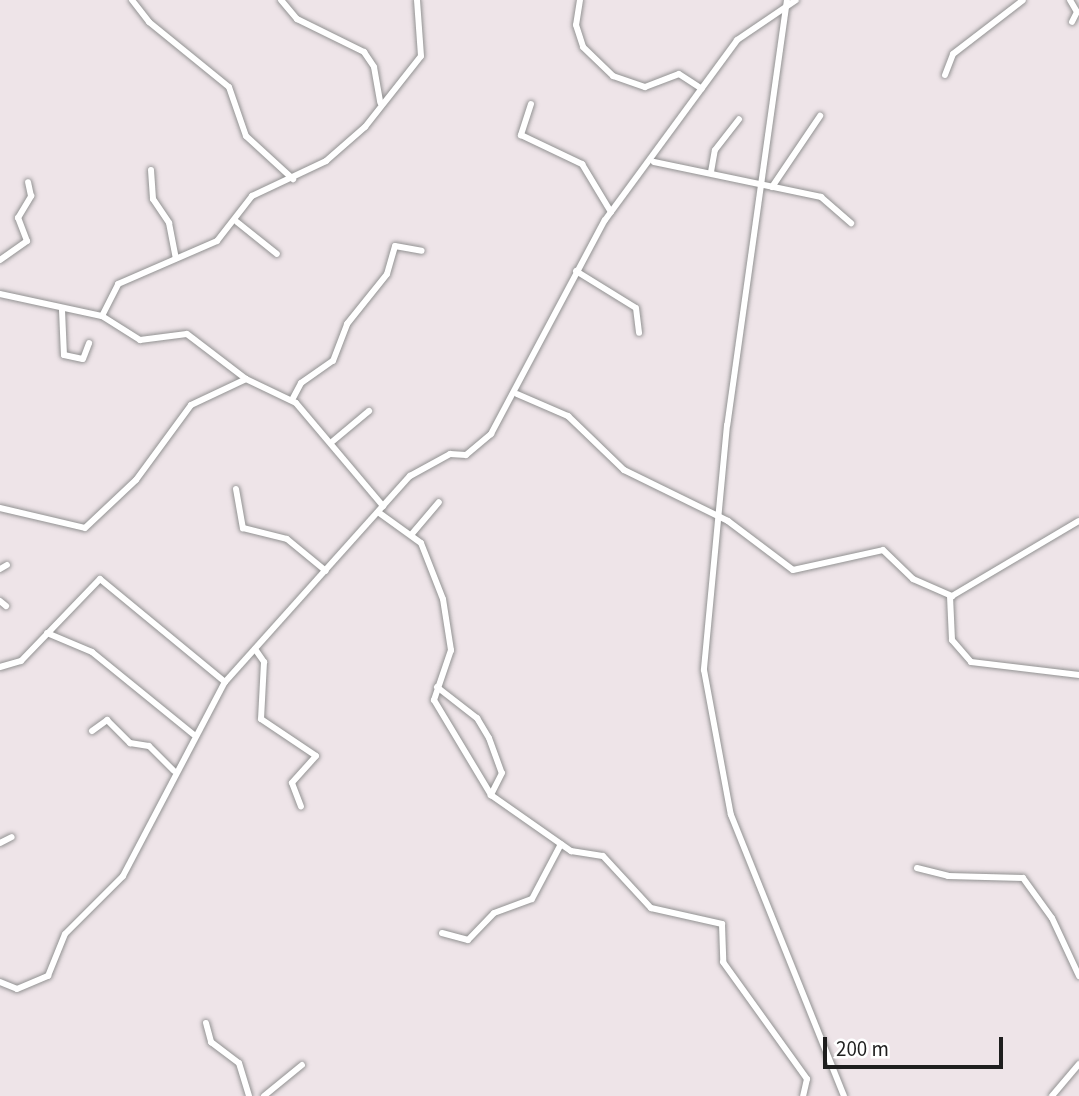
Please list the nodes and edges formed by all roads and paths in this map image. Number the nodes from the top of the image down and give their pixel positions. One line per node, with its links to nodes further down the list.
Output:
1 (132, 0): 20 (street)
2 (281, 0): 13 (street)
3 (417, 0): 13 (street)
4 (580, 0): 12 (street)
5 (787, 0): 9 (street)
6 (796, 0): 9 (street)
7 (1023, 0): 11 (street)
8 (1070, 0): 10 (street)
9 (786, 9): 12 (street); 22 (street)
10 (1072, 22)
11 (945, 75)
12 (702, 89): 17 (street)
13 (380, 102): 20 (street)
14 (531, 104): 24 (street)
15 (820, 116): 23 (street)
16 (739, 119): 19 (street)
17 (654, 162): 19 (street); 24 (street)
18 (151, 170): 29 (street)
19 (711, 173): 22 (street)
20 (293, 179): 25 (street)
21 (28, 182): 30 (street)
22 (762, 184): 23 (street); 46 (street)
23 (772, 187): 26 (street)
24 (611, 212): 31 (street)
25 (237, 222): 28 (street); 29 (street)
26 (850, 223)
27 (422, 251): 39 (street)
28 (277, 254)
29 (176, 258): 34 (street)
30 (0, 260)
31 (576, 271): 35 (street); 38 (street)
32 (0, 294): 33 (street)
33 (62, 310): 34 (street); 36 (street)
34 (102, 316): 37 (street)
35 (639, 332)
36 (89, 343)
37 (246, 379): 39 (street); 44 (street)
38 (517, 394): 45 (street); 46 (street)
39 (292, 400): 41 (street)
40 (369, 411): 41 (street)
41 (333, 441): 45 (street)
42 (236, 489): 51 (street)
43 (439, 502): 48 (street)
44 (0, 509)
45 (381, 509): 48 (street); 51 (street)
46 (716, 514): 52 (street); 77 (street)
47 (1079, 521): 52 (street)
48 (411, 536): 58 (street)
49 (7, 565): 50 (street)
50 (0, 569)
51 (326, 571): 54 (street)
52 (950, 596): 56 (street)
53 (47, 633): 55 (street); 57 (street); 60 (street)
54 (255, 649): 57 (street); 63 (street)
55 (0, 667)
56 (1079, 675)
57 (225, 682): 60 (street)
58 (437, 687): 62 (street); 62 (street)
59 (92, 732): 61 (street)
60 (193, 734): 61 (street)
61 (174, 771): 70 (street)
62 (491, 795): 66 (street)
63 (301, 806)
64 (12, 837): 65 (street)
65 (0, 843)
66 (561, 845): 68 (street); 76 (street)
67 (917, 868): 69 (street)
68 (442, 933)
69 (1079, 976)
70 (0, 982)
71 (206, 1023): 74 (street)
72 (1079, 1064): 78 (street)
73 (302, 1065): 75 (street)
74 (249, 1096)
75 (264, 1096)
76 (803, 1096)
77 (844, 1096)
78 (1052, 1096)

